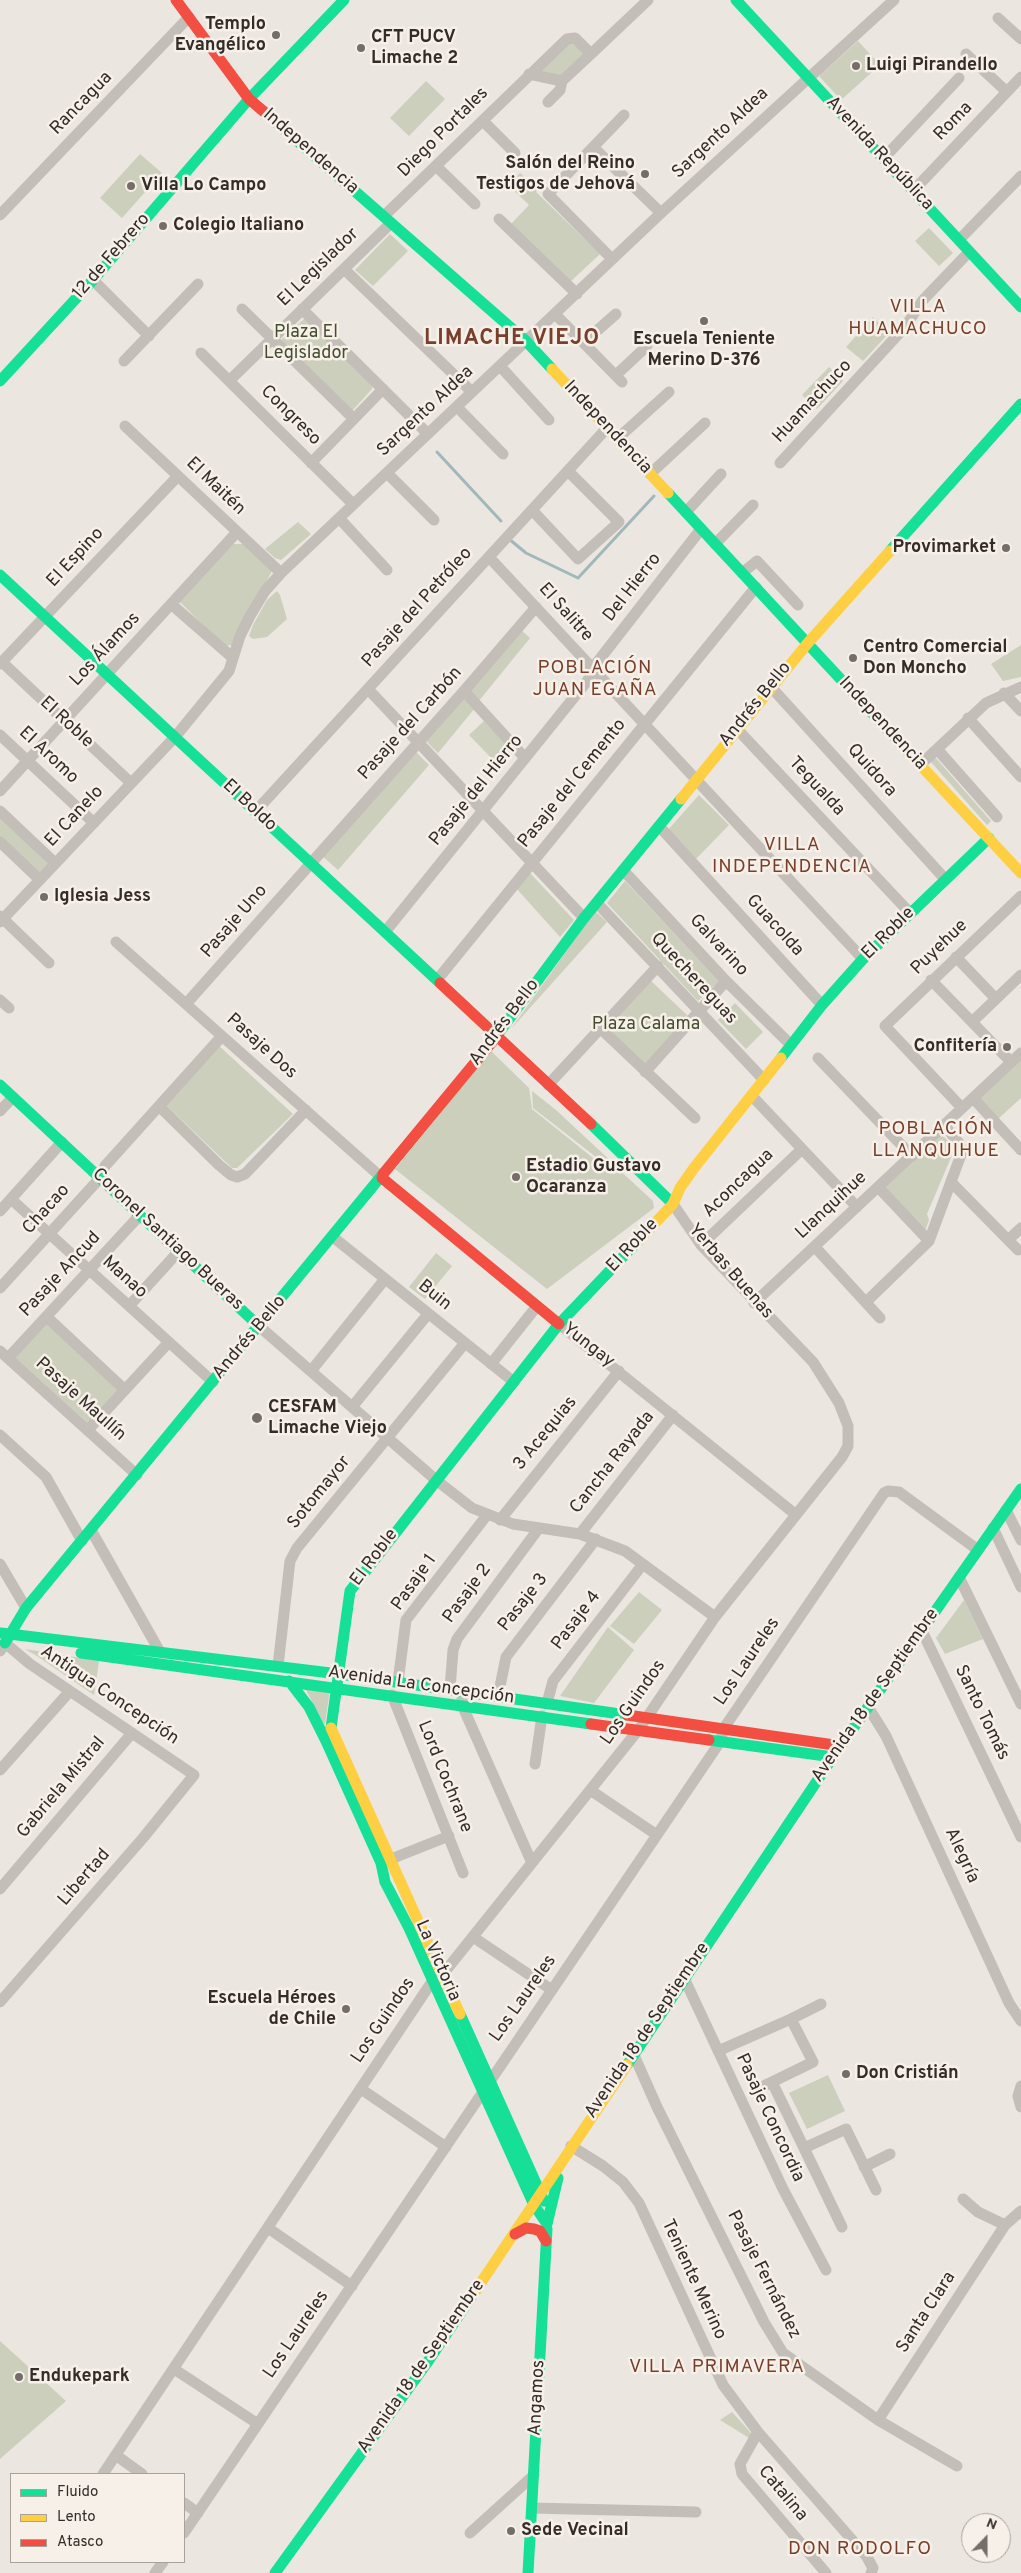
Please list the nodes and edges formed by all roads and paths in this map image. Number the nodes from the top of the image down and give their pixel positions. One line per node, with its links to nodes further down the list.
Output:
1 (176, 0): 6 (street, Independencia)
2 (344, 0): 17 (street, 12 de Febrero)
3 (648, 0): 9 (street)
4 (736, 0): 12 (street, Avenida República)
5 (894, 0): 12 (street, Sargento Aldea)
6 (189, 17): 17 (street, Independencia); 29 (street, Rancagua)
7 (998, 18): 8 (street)
8 (1021, 39)
9 (591, 54): 11 (street, Diego Portales); 15 (street)
10 (966, 54): 16 (street)
11 (529, 74): 15 (street); 20 (street, Diego Portales)
12 (808, 77): 23 (street, Avenida República); 28 (street, Sargento Aldea)
13 (1021, 77): 16 (street, Roma)
14 (958, 78): 23 (street)
15 (562, 81): 18 (street)
16 (1007, 92): 26 (street, Roma)
17 (249, 99): 31 (street, Independencia); 36 (street, 12 de Febrero)
18 (548, 102)
19 (624, 115): 21 (street)
20 (483, 121): 22 (street); 24 (street, Diego Portales)
21 (593, 148): 28 (street); 34 (street)
22 (515, 153)
23 (883, 159): 26 (street, Avenida República)
24 (437, 167): 27 (street); 31 (street, Diego Portales)
25 (1021, 176): 32 (street)
26 (913, 191): 32 (street, Avenida República)
27 (475, 204)
28 (661, 213): 34 (street, Sargento Aldea)
29 (0, 215)
30 (499, 219): 38 (street)
31 (387, 220): 35 (street, El Legislador); 46 (street, Independencia)
32 (959, 240): 33 (street, Avenida República)
33 (969, 252): 39 (street, Avenida República); 68 (street, Huamachuco)
34 (612, 259): 38 (street, Sargento Aldea)
35 (344, 269): 41 (street, El Legislador); 55 (street)
36 (93, 280): 44 (street); 53 (street, 12 de Febrero)
37 (198, 284): 44 (street)
38 (577, 294): 43 (street, Sargento Aldea)
39 (1021, 308)
40 (242, 309): 45 (street)
41 (302, 309): 45 (street, El Legislador); 54 (street)
42 (616, 314): 47 (street)
43 (556, 315): 46 (street, Sargento Aldea); 47 (street)
44 (149, 336): 50 (street)
45 (272, 339): 52 (street, El Legislador); 59 (street)
46 (526, 341): 51 (street, Sargento Aldea); 63 (street, Independencia)
47 (584, 342): 48 (street)
48 (647, 346)
49 (201, 353): 52 (street, Congreso)
50 (124, 362)
51 (500, 366): 55 (street, Sargento Aldea); 60 (street)
52 (230, 380): 67 (street, Congreso)
53 (0, 381)
54 (382, 389): 59 (street); 64 (street)
55 (472, 392): 58 (street, Sargento Aldea)
56 (669, 392): 65 (street)
57 (1021, 404): 93 (street, Andrés Bello)
58 (457, 407): 64 (street, Sargento Aldea); 66 (street)
59 (354, 419): 67 (street)
60 (549, 420)
61 (705, 423): 71 (street)
62 (125, 426): 73 (street, El Maitén)
63 (607, 428): 65 (street, Independencia); 69 (street, Pasaje del Petróleo)
64 (428, 434): 70 (street, Sargento Aldea)
65 (618, 439): 71 (street, Independencia)
66 (503, 454)
67 (311, 463): 74 (street, Congreso)
68 (780, 463)
69 (568, 471): 76 (street, Pasaje del Petróleo); 76 (street)
70 (387, 472): 74 (street, Sargento Aldea); 79 (street)
71 (650, 474): 77 (street, Independencia)
72 (721, 474): 77 (street)
73 (178, 476): 81 (street, El Maitén); 92 (street, El Espino)
74 (354, 504): 78 (street, Sargento Aldea)
75 (753, 505): 82 (street)
76 (532, 510): 83 (street, Pasaje del Petróleo)
77 (686, 512): 80 (street, Independencia)
78 (339, 518): 84 (street); 85 (street, Sargento Aldea)
79 (434, 520)
80 (701, 529): 82 (street, Independencia); 96 (street, Del Hierro)
81 (238, 532): 85 (street, El Maitén); 89 (street, Los Álamos)
82 (715, 544): 86 (street, Independencia)
83 (489, 557): 91 (street, El Salitre); 100 (street, Pasaje del Petróleo)
84 (387, 570)
85 (280, 573): 94 (street, Sargento Aldea)
86 (742, 573): 88 (street, Independencia); 90 (street)
87 (0, 575): 92 (street, El Boldo)
88 (756, 587): 93 (street, Independencia); 106 (street, Pasaje del Cemento)
89 (172, 604): 94 (street); 97 (street, Los Álamos)
90 (798, 605)
91 (536, 606): 96 (street, El Salitre); 101 (street, Pasaje del Carbón)
92 (45, 617): 95 (street, El Espino); 97 (street, El Boldo)
93 (806, 644): 98 (street, Andrés Bello); 114 (street, Independencia)
94 (234, 658): 109 (street, Sargento Aldea)
95 (1, 663): 105 (street, El Roble)
96 (592, 669): 106 (street, El Salitre); 112 (street, Pasaje del Hierro)
97 (107, 674): 105 (street, Los Álamos); 109 (street, El Boldo)
98 (771, 687): 107 (street, Andrés Bello); 132 (street, Quidora)
99 (1021, 687): 102 (street)
100 (368, 689): 110 (street); 120 (street, Pasaje del Petróleo)
101 (464, 691): 110 (street, Pasaje del Carbón); 112 (street)
102 (1004, 693): 103 (street); 104 (street)
103 (1021, 711)
104 (968, 718): 111 (street); 115 (street)
105 (64, 721): 113 (street, Los Álamos); 117 (street, El Roble)
106 (645, 724): 116 (street, El Salitre); 129 (street, Pasaje del Cemento)
107 (737, 729): 116 (street, Andrés Bello); 136 (street, Tegualda)
108 (0, 735): 113 (street, El Aromo)
109 (174, 737): 117 (street, El Canelo); 120 (street, El Boldo)
110 (418, 743): 121 (street); 128 (street, Pasaje del Carbón)
111 (936, 749): 114 (street); 122 (street)
112 (525, 758): 121 (street, Pasaje del Hierro)
113 (28, 761): 118 (street, Los Álamos); 123 (street, El Aromo)
114 (920, 764): 125 (street, Independencia)
115 (1021, 777)
116 (696, 780): 124 (street, Andrés Bello); 142 (street, El Salitre)
117 (131, 783): 123 (street, El Canelo)
118 (0, 791)
119 (0, 811): 127 (street)
120 (255, 812): 128 (street, El Boldo)
121 (482, 812): 129 (street); 139 (street, Pasaje del Hierro)
122 (997, 817)
123 (94, 823): 127 (street, El Canelo)
124 (659, 826): 130 (street, Andrés Bello); 151 (street, Guacolda)
125 (989, 838): 131 (street, Independencia); 132 (street, El Roble)
126 (0, 842): 133 (street)
127 (56, 863): 133 (street, El Canelo)
128 (310, 863): 139 (street, El Boldo); 150 (street, Pasaje Uno)
129 (531, 864): 137 (street); 146 (street, Pasaje del Cemento)
130 (623, 870): 135 (street, Andrés Bello); 148 (street, Galvarino)
131 (1021, 873)
132 (945, 879): 136 (street, El Roble)
133 (40, 880): 138 (street, El Canelo)
134 (1021, 896): 141 (street, Puyehue)
135 (597, 903): 137 (street, Andrés Bello); 144 (street, Quechereguas)
136 (910, 913): 142 (street, El Roble)
137 (584, 918): 156 (street, Andrés Bello)
138 (1, 919): 143 (street)
139 (385, 932): 146 (street, El Boldo)
140 (116, 942): 150 (street, Pasaje Dos)
141 (956, 957): 147 (street, Puyehue); 149 (street)
142 (863, 959): 151 (street, El Roble)
143 (50, 963)
144 (658, 966): 152 (street, Quechereguas); 154 (street)
145 (1021, 975): 149 (street)
146 (437, 980): 156 (street, El Boldo)
147 (931, 980): 153 (street); 169 (street, Puyehue)
148 (726, 981): 152 (street); 157 (street, Galvarino)
149 (996, 999): 153 (street)
150 (186, 1004): 155 (street, Pasaje Dos)
151 (822, 1006): 157 (street, El Roble)
152 (698, 1010): 161 (street); 162 (street, Quechereguas)
153 (973, 1021): 160 (street)
154 (601, 1029): 161 (street); 164 (street)
155 (222, 1036): 168 (street); 170 (street, Pasaje Dos)
156 (497, 1036): 164 (street, Yerbas Buenas); 179 (street, Andrés Bello)
157 (790, 1044): 162 (street, El Roble)
158 (1021, 1053): 160 (street, Llanquihue)
159 (818, 1058): 177 (street)
160 (1011, 1062): 167 (street, Llanquihue)
161 (645, 1072): 172 (street)
162 (764, 1080): 165 (street, El Roble)
163 (0, 1085): 166 (street, Coronel Santiago Bueras)
164 (548, 1085): 183 (street, Yerbas Buenas)
165 (752, 1096): 175 (street); 183 (street, El Roble)
166 (13, 1097): 171 (street); 174 (street, Coronel Santiago Bueras)
167 (973, 1098): 169 (street, Llanquihue); 176 (street)
168 (159, 1106): 170 (street); 178 (street)
169 (962, 1108): 173 (street, Llanquihue)
170 (306, 1110): 179 (street, Pasaje Dos)
171 (0, 1111)
172 (694, 1118)
173 (944, 1125): 177 (street, Llanquihue); 180 (street)
174 (62, 1142): 178 (street, Coronel Santiago Bueras); 182 (street)
175 (802, 1149): 184 (street); 192 (street, Aconcagua)
176 (1021, 1150)
177 (912, 1156): 181 (street, Llanquihue)
178 (100, 1178): 186 (street, Coronel Santiago Bueras); 188 (street, Chacao)
179 (382, 1178): 189 (street, Andrés Bello); 202 (street, Yungay)
180 (951, 1182): 190 (street); 191 (street)
181 (878, 1187): 184 (street, Llanquihue); 191 (street)
182 (10, 1199): 185 (street); 188 (street, Manao)
183 (673, 1204): 192 (street, Yerbas Buenas); 206 (street, El Roble)
184 (857, 1207): 193 (street, Llanquihue)
185 (0, 1211)
186 (140, 1215): 195 (street, Coronel Santiago Bueras); 196 (street, Pasaje Ancud)
187 (1021, 1228): 190 (street)
188 (49, 1234): 196 (street, Manao); 198 (street, Chacao)
189 (333, 1237): 197 (street, Buin); 207 (street, Andrés Bello)
190 (1008, 1240): 194 (street)
191 (929, 1241): 199 (street)
192 (701, 1245): 200 (street, Yerbas Buenas)
193 (815, 1247): 199 (street); 200 (street, Llanquihue)
194 (1018, 1250)
195 (179, 1251): 201 (street); 207 (street, Coronel Santiago Bueras)
196 (90, 1270): 201 (street, Manao); 204 (street, Pasaje Ancud)
197 (385, 1279): 203 (street, Buin); 212 (street)
198 (0, 1288)
199 (867, 1301): 205 (street)
200 (754, 1303): 226 (street, Yerbas Buenas)
201 (129, 1306): 208 (street, Manao)
202 (537, 1306): 206 (street, Yungay); 211 (street)
203 (428, 1314): 209 (street, Buin); 217 (street)
204 (47, 1317): 210 (street, Pasaje Ancud); 216 (street)
205 (880, 1318)
206 (559, 1324): 213 (street, Yungay); 215 (street, El Roble)
207 (260, 1327): 212 (street, Coronel Santiago Bueras); 214 (street, Andrés Bello)
208 (169, 1342): 214 (street, Manao); 216 (street)
209 (465, 1343): 211 (street, Buin); 221 (street, Sotomayor)
210 (4, 1354): 219 (street, Pasaje Maullín)
211 (492, 1364): 215 (street, Buin)
212 (311, 1371): 217 (street, Coronel Santiago Bueras)
213 (619, 1371): 218 (street, Yungay); 228 (street, 3 Acequias)
214 (214, 1382): 222 (street, Andrés Bello)
215 (514, 1382): 223 (street, El Roble)
216 (125, 1390): 219 (street)
217 (352, 1407): 221 (street, Coronel Santiago Bueras)
218 (673, 1415): 226 (street, Yungay); 232 (street, Cancha Rayada)
219 (88, 1430): 222 (street, Pasaje Maullín)
220 (0, 1435): 235 (street)
221 (388, 1438): 223 (street, Coronel Santiago Bueras); 246 (street, Sotomayor)
222 (137, 1475): 231 (street, Andrés Bello)
223 (436, 1480): 227 (street, Coronel Santiago Bueras); 247 (street, El Roble)
224 (1021, 1489): 225 (street, Avenida 18 de Septiembre)
225 (1006, 1510): 230 (street, Avenida 18 de Septiembre); 234 (street)
226 (795, 1514): 242 (street, Los Guindos)
227 (487, 1515): 228 (street, Coronel Santiago Bueras); 249 (street, Pasaje 1)
228 (500, 1520): 229 (street, Coronel Santiago Bueras)
229 (538, 1528): 232 (street, Coronel Santiago Bueras); 251 (street, Pasaje 2)
230 (993, 1528): 236 (street, Avenida 18 de Septiembre); 240 (street)
231 (91, 1530): 235 (street, Andrés Bello); 245 (street)
232 (580, 1534): 233 (street, Coronel Santiago Bueras)
233 (596, 1539): 238 (street, Coronel Santiago Bueras); 255 (street, Pasaje 3)
234 (1021, 1540)
235 (82, 1541): 241 (street, Andrés Bello)
236 (978, 1550): 239 (street, Avenida 18 de Septiembre); 263 (street, Los Laureles)
237 (0, 1564): 241 (street)
238 (643, 1564): 242 (street, Coronel Santiago Bueras); 256 (street, Pasaje 4)
239 (959, 1577): 243 (street, Avenida 18 de Septiembre); 257 (street)
240 (1021, 1588)
241 (26, 1608): 244 (street, Andrés Bello)
242 (715, 1617): 261 (street, Los Guindos)
243 (922, 1631): 259 (street, Avenida 18 de Septiembre); 276 (street, Santo Tomás)
244 (3, 1640): 245 (street, Avenida La Concepción); 248 (street, Avenida La Concepción); 252 (street, Antigua Concepción)
245 (160, 1652): 246 (street, Avenida La Concepción)
246 (278, 1666): 247 (street, Avenida La Concepción)
247 (339, 1674): 249 (street, Avenida La Concepción); 250 (street, El Roble)
248 (289, 1681): 250 (street, Avenida La Concepción); 266 (street, La Victoria)
249 (398, 1682): 251 (street, Avenida La Concepción)
250 (338, 1688): 254 (street, Avenida La Concepción); 262 (street)
251 (450, 1689): 253 (street, Avenida La Concepción)
252 (70, 1691): 265 (street, Antigua Concepción); 271 (street)
253 (462, 1691): 255 (street, Avenida La Concepción); 258 (street)
254 (392, 1695): 258 (street, Avenida La Concepción); 275 (street, Lord Cochrane)
255 (498, 1696): 256 (street, Avenida La Concepción)
256 (547, 1703): 261 (street, Avenida La Concepción)
257 (1021, 1704)
258 (462, 1705): 260 (street, Avenida La Concepción); 278 (street)
259 (868, 1707): 268 (street, Avenida 18 de Septiembre); 288 (street, Alegría)
260 (542, 1716): 264 (street, Avenida La Concepción); 270 (street)
261 (646, 1717): 263 (street, Avenida La Concepción); 264 (street, Los Guindos)
262 (332, 1728): 266 (street); 277 (street, La Victoria)
263 (724, 1728): 267 (street, Los Laureles); 268 (street, Avenida La Concepción)
264 (639, 1729): 267 (street, Avenida La Concepción); 273 (street, Los Guindos)
265 (132, 1733): 272 (street, Antigua Concepción); 280 (street, Gabriela Mistral)
266 (326, 1741): 282 (street, La Victoria)
267 (720, 1742): 269 (street, Avenida La Concepción); 274 (street, Los Laureles)
268 (842, 1746): 269 (street, Avenida 18 de Septiembre)
269 (833, 1757): 283 (street, Avenida 18 de Septiembre)
270 (534, 1764)
271 (0, 1770)
272 (194, 1775): 285 (street, Libertad)
273 (590, 1790): 274 (street); 278 (street, Los Guindos)
274 (657, 1835): 284 (street, Los Laureles)
275 (449, 1836): 277 (street); 279 (street, Lord Cochrane)
276 (1021, 1837)
277 (391, 1859): 282 (street, La Victoria)
278 (532, 1863): 281 (street, Los Guindos)
279 (463, 1873)
280 (0, 1889)
281 (473, 1937): 282 (street, Los Guindos); 284 (street)
282 (438, 1977): 291 (street, La Victoria); 294 (street, Los Guindos); 295 (street, La Victoria)
283 (684, 1978): 289 (street, Pasaje Concordia); 290 (street, Avenida 18 de Septiembre)
284 (552, 1990): 291 (street, Los Laureles)
285 (0, 2002)
286 (821, 2004): 287 (street)
287 (791, 2019): 289 (street); 292 (street)
288 (1021, 2021)
289 (718, 2051): 315 (street, Pasaje Concordia)
290 (633, 2054): 298 (street, Avenida 18 de Septiembre); 318 (street, Pasaje Fernández)
291 (490, 2078): 295 (street, Los Laureles); 305 (street, La Victoria)
292 (772, 2082): 296 (street); 300 (street)
293 (1021, 2086): 297 (street)
294 (361, 2089): 299 (street); 312 (street, Los Guindos)
295 (482, 2090): 299 (street, Los Laureles); 307 (street, La Victoria)
296 (755, 2090)
297 (1021, 2108)
298 (571, 2146): 302 (street, Avenida 18 de Septiembre); 320 (street, Teniente Merino)
299 (446, 2147): 316 (street, Los Laureles)
300 (804, 2148): 303 (street); 311 (street)
301 (890, 2154): 303 (street)
302 (561, 2162): 305 (street, Avenida 18 de Septiembre); 309 (street)
303 (864, 2167): 304 (street)
304 (876, 2190)
305 (542, 2193): 307 (street, Avenida 18 de Septiembre); 309 (street, Angamos)
306 (963, 2199): 310 (street)
307 (534, 2205): 309 (street); 313 (street, Avenida 18 de Septiembre)
308 (1021, 2211): 310 (street, Santa Clara)
309 (547, 2224): 314 (street, Angamos)
310 (1005, 2225): 318 (street, Santa Clara)
311 (842, 2227)
312 (268, 2228): 316 (street); 317 (street, Los Guindos)
313 (515, 2234): 314 (street); 332 (street, Avenida 18 de Septiembre)
314 (546, 2241): 325 (street, Angamos)
315 (826, 2270)
316 (352, 2286): 319 (street, Los Laureles)
317 (174, 2369): 319 (street); 321 (street, Los Guindos)
318 (878, 2420): 322 (street, Pasaje Fernández)
319 (258, 2424): 329 (street, Los Laureles)
320 (758, 2432): 334 (street, Catalina); 335 (street, Teniente Merino)
321 (116, 2456): 323 (street, Los Guindos); 324 (street)
322 (957, 2466)
323 (104, 2473)
324 (141, 2473)
325 (534, 2475): 327 (street, Angamos); 331 (street)
326 (185, 2504): 329 (street)
327 (532, 2508): 328 (street); 333 (street, Angamos)
328 (696, 2512)
329 (198, 2513): 330 (street, Los Laureles)
330 (185, 2532)
331 (470, 2534)
332 (275, 2573)
333 (528, 2573)
334 (826, 2573)
335 (871, 2573)

